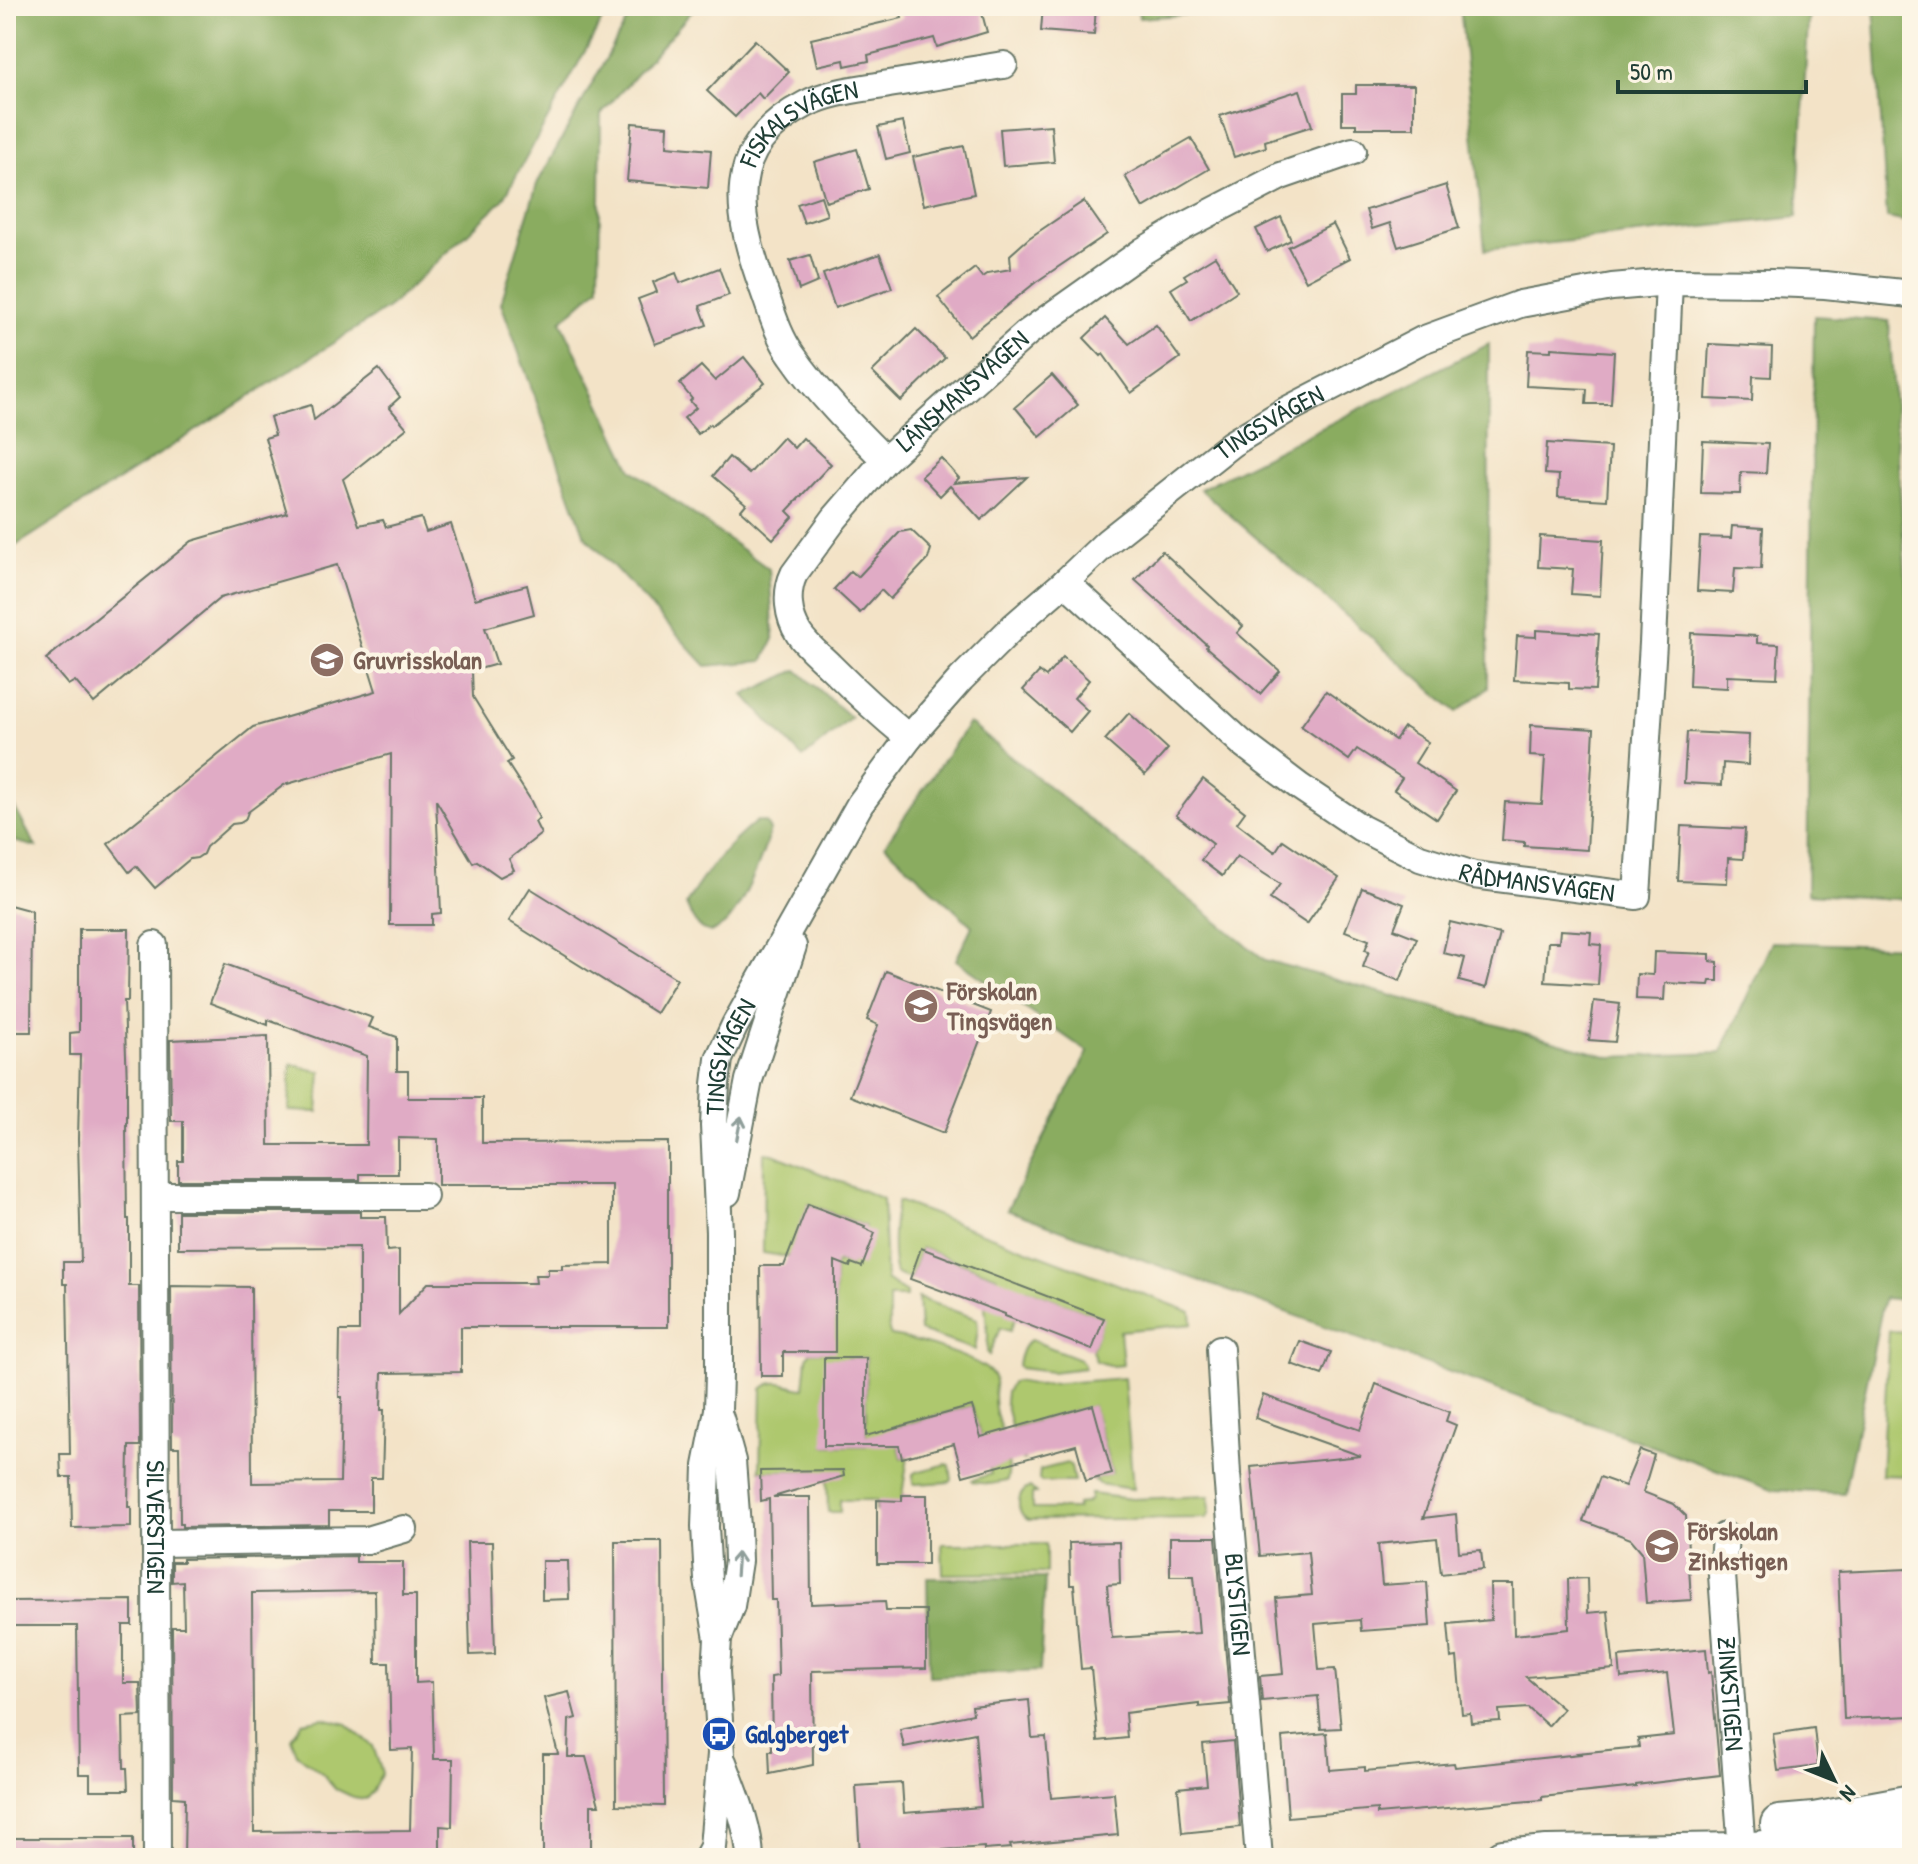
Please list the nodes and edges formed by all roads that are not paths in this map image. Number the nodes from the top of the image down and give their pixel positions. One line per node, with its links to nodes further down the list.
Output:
1 (1004, 65): 5 (street, FISKALSVÄGEN)
2 (1353, 151): 5 (street, LÄNSMANSVÄGEN)
3 (1669, 282): 4 (street, TINGSVÄGEN); 6 (street, TINGSVÄGEN); 6 (street, RÅDMANSVÄGEN)
4 (1912, 294)
5 (885, 460): 7 (street, LÄNSMANSVÄGEN)
6 (1065, 582): 7 (street, TINGSVÄGEN)
7 (909, 738): 15 (street, TINGSVÄGEN)
8 (154, 945): 9 (street, SILVERSTIGEN)
9 (155, 1196): 10 (street); 14 (street, SILVERSTIGEN)
10 (424, 1196)
11 (1220, 1349): 22 (street, BLYSTIGEN)
12 (404, 1529): 14 (street)
13 (1725, 1536): 18 (street, ZINKSTIGEN)
14 (156, 1543): 19 (street, SILVERSTIGEN)
15 (721, 1754): 20 (street, TINGSVÄGEN); 21 (street, TINGSVÄGEN)
16 (1912, 1803): 18 (street)
17 (1912, 1836): 18 (street)
18 (1741, 1839): 23 (street)
19 (157, 1858)
20 (707, 1858)
21 (750, 1858)
22 (1259, 1858)
23 (1503, 1858)

